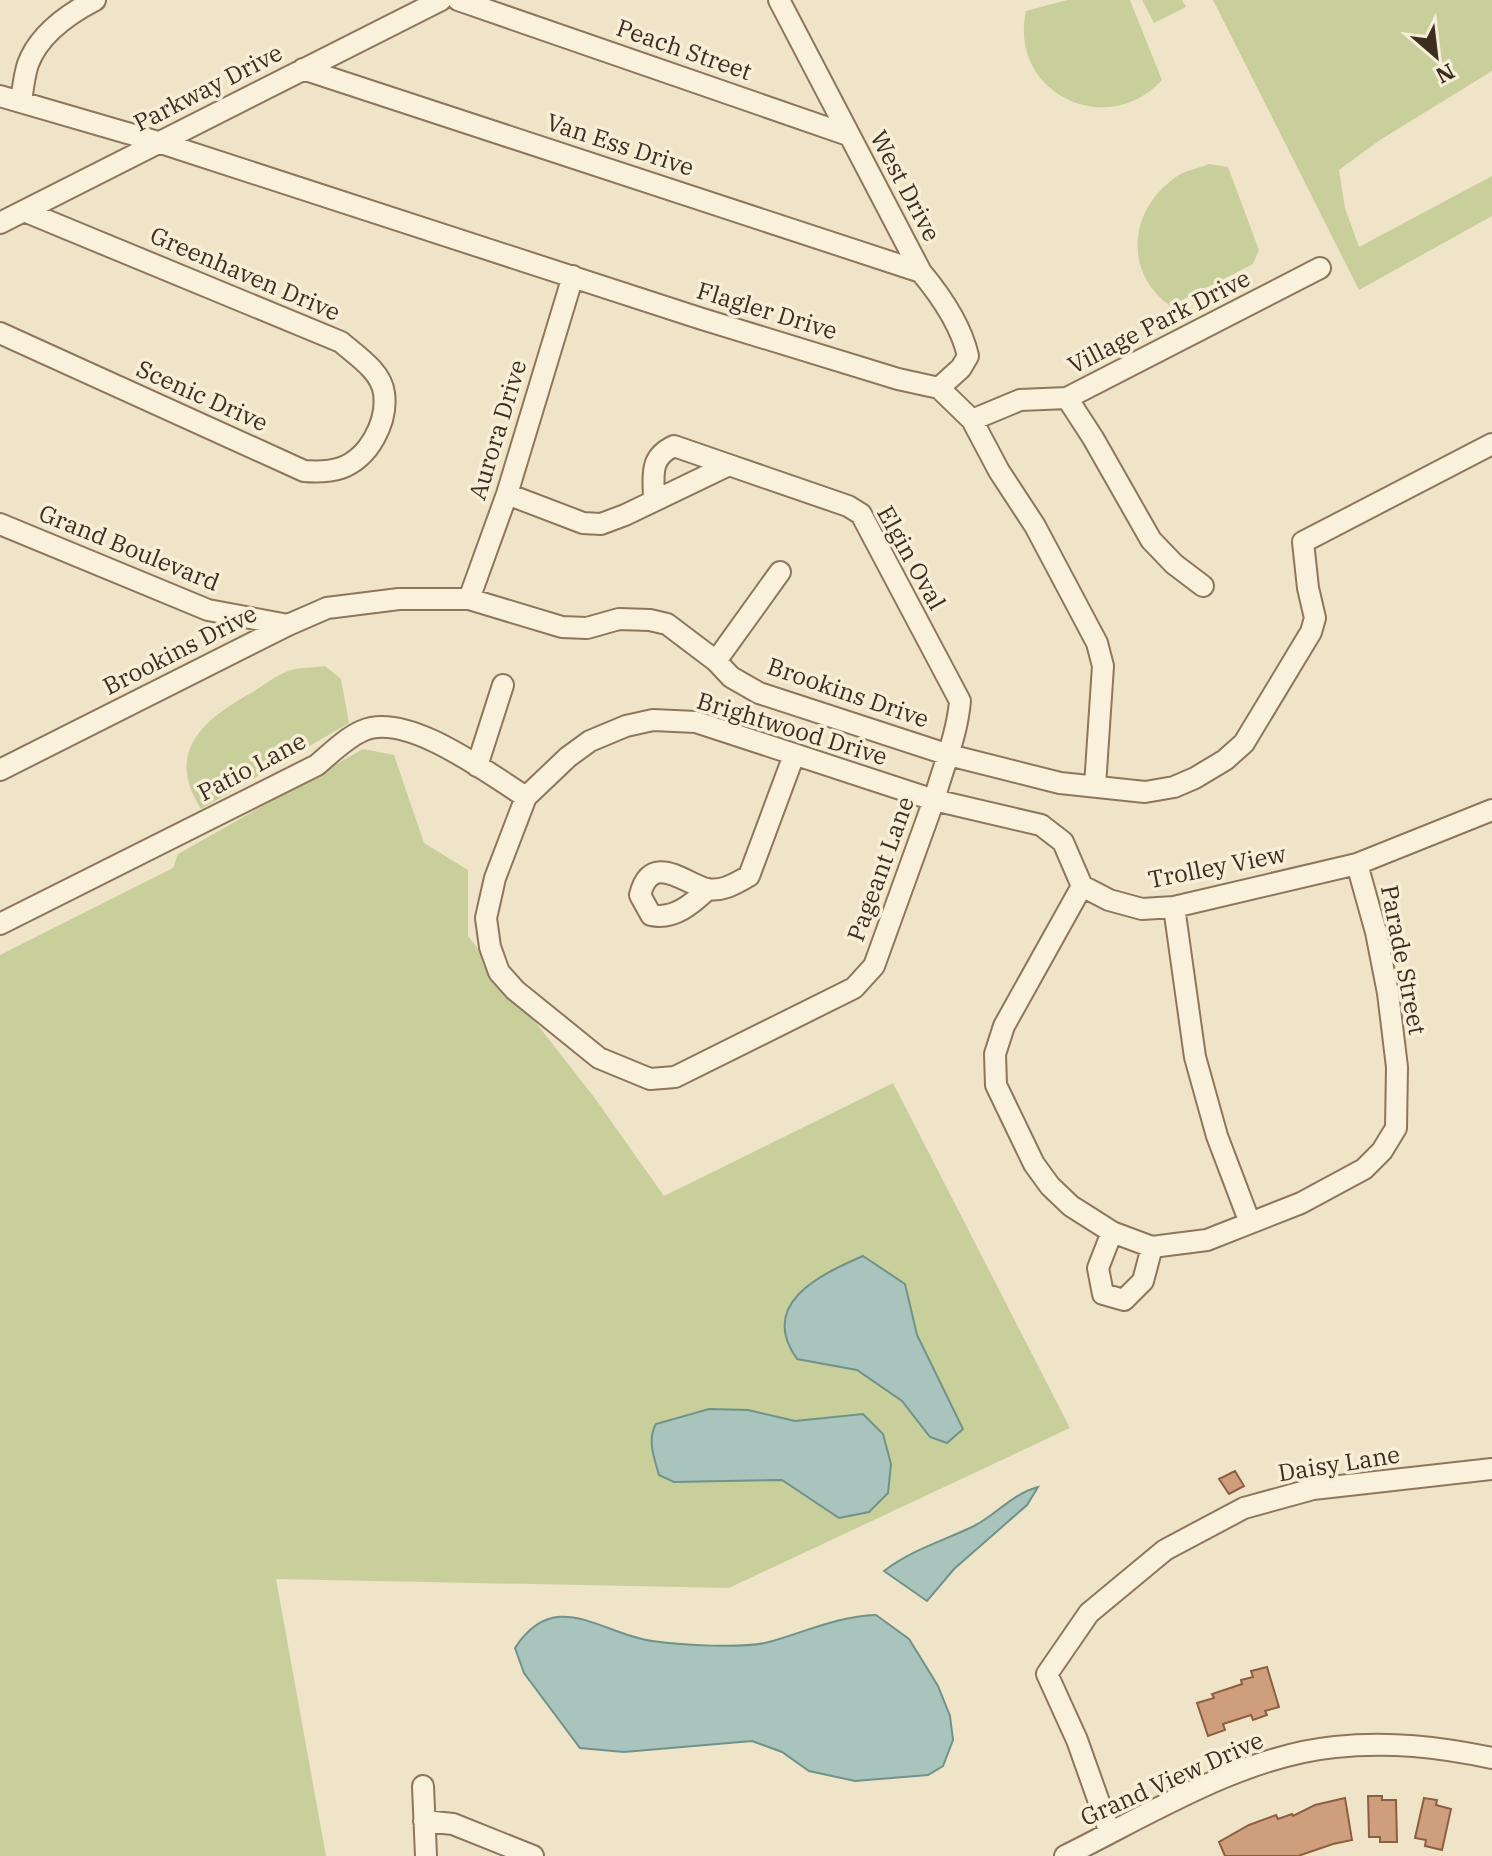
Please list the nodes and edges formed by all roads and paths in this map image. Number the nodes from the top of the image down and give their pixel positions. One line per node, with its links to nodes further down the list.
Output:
1 (95, 0): 7 (street)
2 (441, 0): 5 (street, Parkway Drive)
3 (458, 0): 8 (street, Peach Street)
4 (779, 0): 8 (street, West Drive)
5 (303, 69): 9 (street, Parkway Drive); 13 (street, Van Ess Drive)
6 (0, 96): 7 (street, Flagler Drive)
7 (21, 101): 9 (street, Flagler Drive)
8 (848, 135): 13 (street, West Drive)
9 (158, 142): 10 (street, Parkway Drive); 14 (street, Flagler Drive)
10 (24, 211): 11 (street, Parkway Drive); 19 (street, Greenhaven Drive)
11 (0, 223)
12 (1320, 268): 17 (street, Village Park Drive)
13 (921, 272): 16 (street, West Drive)
14 (573, 276): 16 (street, Flagler Drive); 22 (street, Aurora Drive)
15 (0, 333): 19 (street, Scenic Drive)
16 (939, 388): 18 (street)
17 (1067, 398): 18 (street, Village Park Drive); 26 (street)
18 (972, 420): 35 (street)
19 (376, 437)
20 (1492, 444): 35 (street, Brookins Drive)
21 (729, 465): 23 (street); 23 (street, Elgin Oval); 32 (street, Elgin Oval)
22 (507, 494): 23 (street); 27 (street, Aurora Drive)
23 (654, 501)
24 (0, 525): 28 (street, Grand Boulevard)
25 (780, 572): 29 (street)
26 (1203, 586)
27 (469, 599): 28 (street, Brookins Drive); 29 (street, Brookins Drive)
28 (288, 625): 34 (street, Brookins Drive)
29 (716, 661): 32 (street, Brookins Drive)
30 (503, 685): 33 (street)
31 (794, 755): 36 (street, Brightwood Drive); 37 (street, Brightwood Drive); 41 (street)
32 (949, 755): 35 (street, Brookins Drive); 37 (street, Pageant Lane)
33 (477, 766): 36 (street, Patio Lane); 43 (street, Patio Lane)
34 (0, 770)
35 (1095, 786)
36 (526, 797): 44 (street, Brightwood Drive)
37 (934, 800): 40 (street); 44 (street, Pageant Lane)
38 (1492, 810): 39 (street, Trolley View)
39 (1357, 864): 42 (street, Trolley View); 45 (street, Parade Street)
40 (1082, 886): 42 (street, Trolley View); 46 (street)
41 (708, 889)
42 (1174, 907): 45 (street)
43 (0, 924)
44 (675, 1077)
45 (1250, 1223): 47 (street, Parade Street)
46 (1112, 1232): 47 (street); 47 (street)
47 (1152, 1247)
48 (1492, 1469): 52 (street, Daisy Lane)
49 (1492, 1758): 52 (street, Grand View Drive)
50 (423, 1786): 51 (street)
51 (424, 1821): 53 (street); 54 (street)
52 (1110, 1833): 55 (street, Grand View Drive)
53 (426, 1856)
54 (533, 1856)
55 (1065, 1856)

